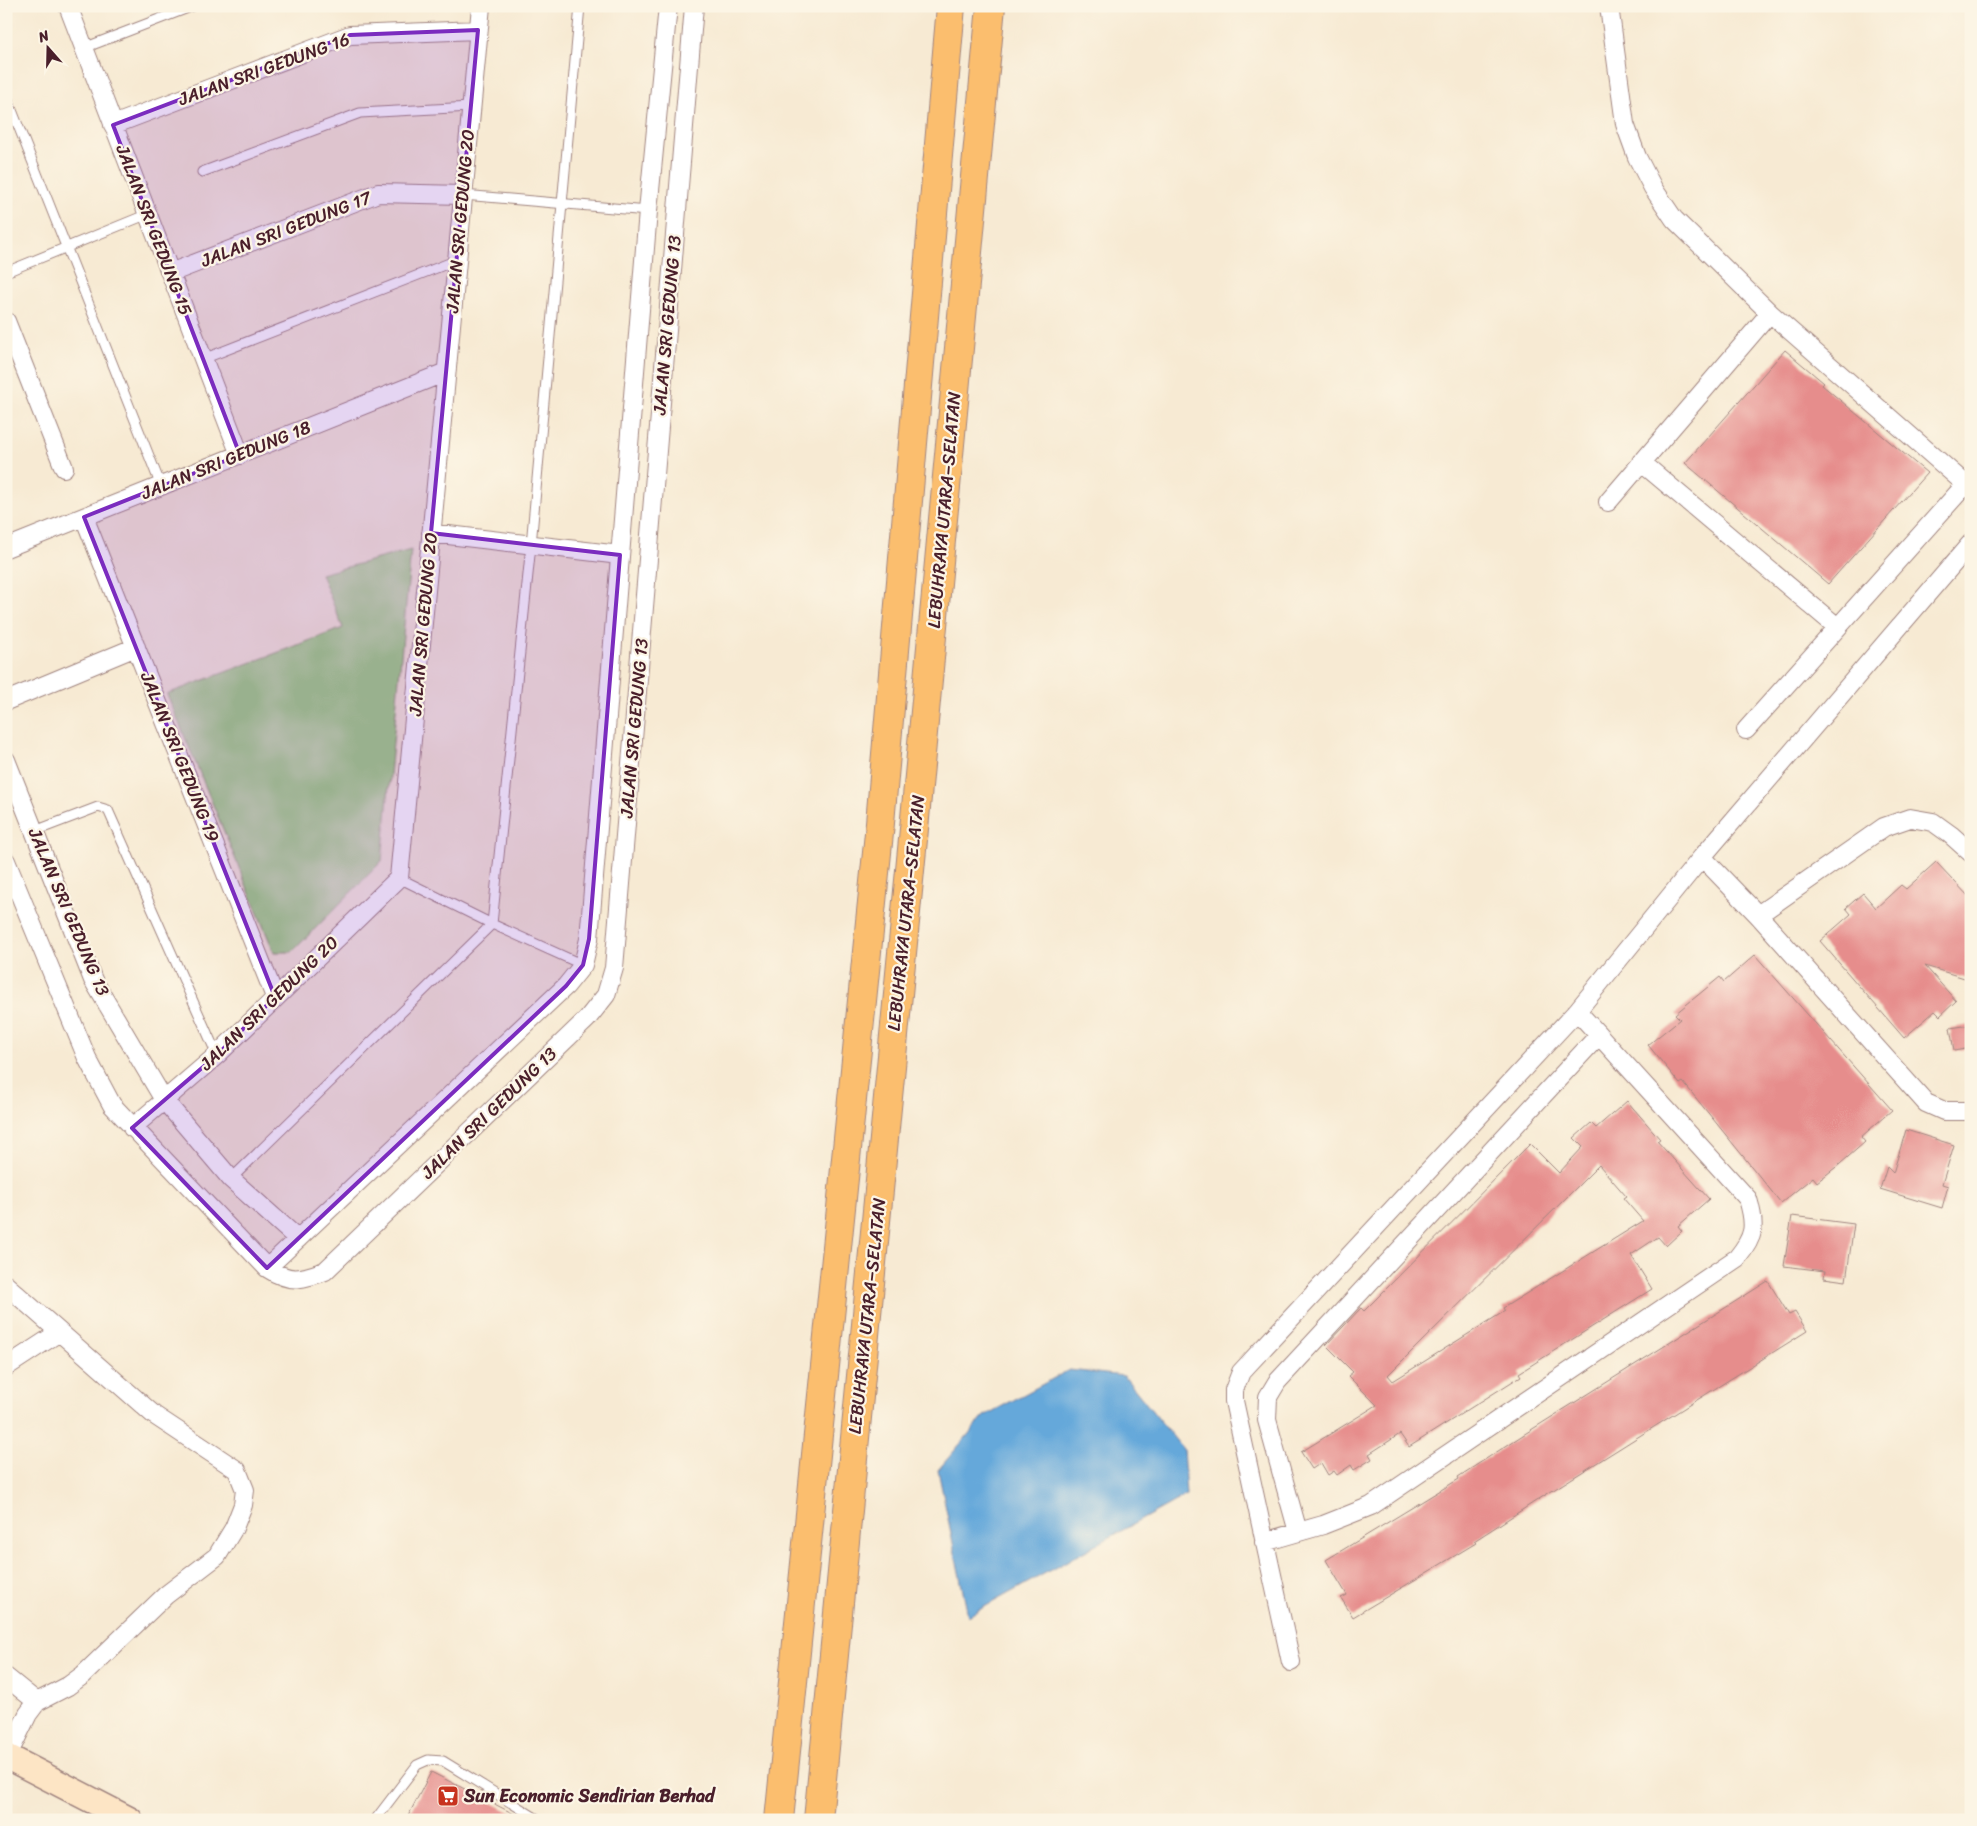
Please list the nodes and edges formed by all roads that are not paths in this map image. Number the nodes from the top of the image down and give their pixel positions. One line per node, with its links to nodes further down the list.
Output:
1 (68, 6): 11 (street, JALAN SRI GEDUNG 15)
2 (192, 6): 11 (lane)
3 (480, 6): 10 (street, JALAN SRI GEDUNG 20)
4 (580, 6): 17 (lane)
5 (668, 6): 18 (street, JALAN SRI GEDUNG 13)
6 (694, 6): 62 (street, JALAN SRI GEDUNG 13)
7 (951, 6): 75 (highway, LEBUHRAYA UTARA–SELATAN)
8 (991, 6): 76 (highway, LEBUHRAYA UTARA–SELATAN)
9 (1609, 6): 24 (street)
10 (478, 30): 13 (street, JALAN SRI GEDUNG 20); 14 (street, JALAN SRI GEDUNG 16)
11 (84, 48): 14 (street, JALAN SRI GEDUNG 15)
12 (6, 95): 20 (lane)
13 (471, 107): 15 (lane); 16 (street, JALAN SRI GEDUNG 20)
14 (114, 125): 19 (street, JALAN SRI GEDUNG 15)
15 (202, 172)
16 (463, 195): 17 (lane); 21 (street, JALAN SRI GEDUNG 20); 23 (street, JALAN SRI GEDUNG 17)
17 (562, 204): 18 (lane); 38 (lane)
18 (648, 211): 39 (street, JALAN SRI GEDUNG 13)
19 (148, 214): 20 (lane); 23 (street, JALAN SRI GEDUNG 15)
20 (66, 247): 22 (lane); 31 (lane)
21 (457, 260): 26 (lane); 27 (street, JALAN SRI GEDUNG 20)
22 (6, 272)
23 (170, 273): 26 (street, JALAN SRI GEDUNG 15)
24 (1770, 313): 29 (street); 32 (street)
25 (6, 321): 30 (street)
26 (203, 359): 28 (street, JALAN SRI GEDUNG 15)
27 (446, 372): 28 (street, JALAN SRI GEDUNG 18); 35 (street, JALAN SRI GEDUNG 20)
28 (240, 455): 31 (street, JALAN SRI GEDUNG 18)
29 (1641, 462): 33 (street); 40 (street)
30 (64, 468)
31 (161, 486): 34 (street, JALAN SRI GEDUNG 18)
32 (1968, 486): 40 (street)
33 (1608, 502)
34 (84, 517): 37 (street, JALAN SRI GEDUNG 18); 41 (street, JALAN SRI GEDUNG 19)
35 (431, 533): 38 (street); 49 (street, JALAN SRI GEDUNG 20)
36 (1971, 543): 47 (street)
37 (7, 545)
38 (531, 545): 39 (street); 51 (lane)
39 (620, 555): 52 (street, JALAN SRI GEDUNG 13)
40 (1836, 626): 43 (street)
41 (136, 647): 42 (street); 53 (street, JALAN SRI GEDUNG 19)
42 (6, 701)
43 (1746, 730)
44 (6, 760): 45 (street, JALAN SRI GEDUNG 13)
45 (34, 831): 56 (lane); 57 (street, JALAN SRI GEDUNG 13)
46 (1971, 853): 50 (street)
47 (1702, 856): 50 (street); 54 (street)
48 (6, 861): 59 (street, JALAN SRI GEDUNG 13)
49 (399, 878): 51 (lane); 53 (street, JALAN SRI GEDUNG 20)
50 (1758, 915): 58 (street)
51 (492, 924): 52 (lane); 60 (lane)
52 (583, 965): 61 (street, JALAN SRI GEDUNG 13)
53 (275, 997): 56 (street, JALAN SRI GEDUNG 20)
54 (1577, 1011): 55 (street); 67 (street)
55 (1599, 1035): 66 (street); 66 (street)
56 (217, 1055): 57 (street, JALAN SRI GEDUNG 20)
57 (164, 1100): 59 (street, JALAN SRI GEDUNG 20); 60 (street, JALAN SRI GEDUNG 13)
58 (1971, 1110)
59 (132, 1128): 62 (street, JALAN SRI GEDUNG 13)
60 (230, 1178): 61 (street, JALAN SRI GEDUNG 13)
61 (298, 1239): 62 (street, JALAN SRI GEDUNG 13)
62 (267, 1268)
63 (6, 1285): 64 (street)
64 (58, 1332): 65 (street); 70 (street)
65 (6, 1367)
66 (1298, 1532): 67 (street)
67 (1264, 1542): 68 (street)
68 (1291, 1662)
69 (6, 1677): 70 (street)
70 (37, 1702): 71 (street)
71 (7, 1756): 72 (main road)
72 (130, 1820)
73 (375, 1820): 74 (lane)
74 (539, 1820)
75 (779, 1820)
76 (818, 1820)

